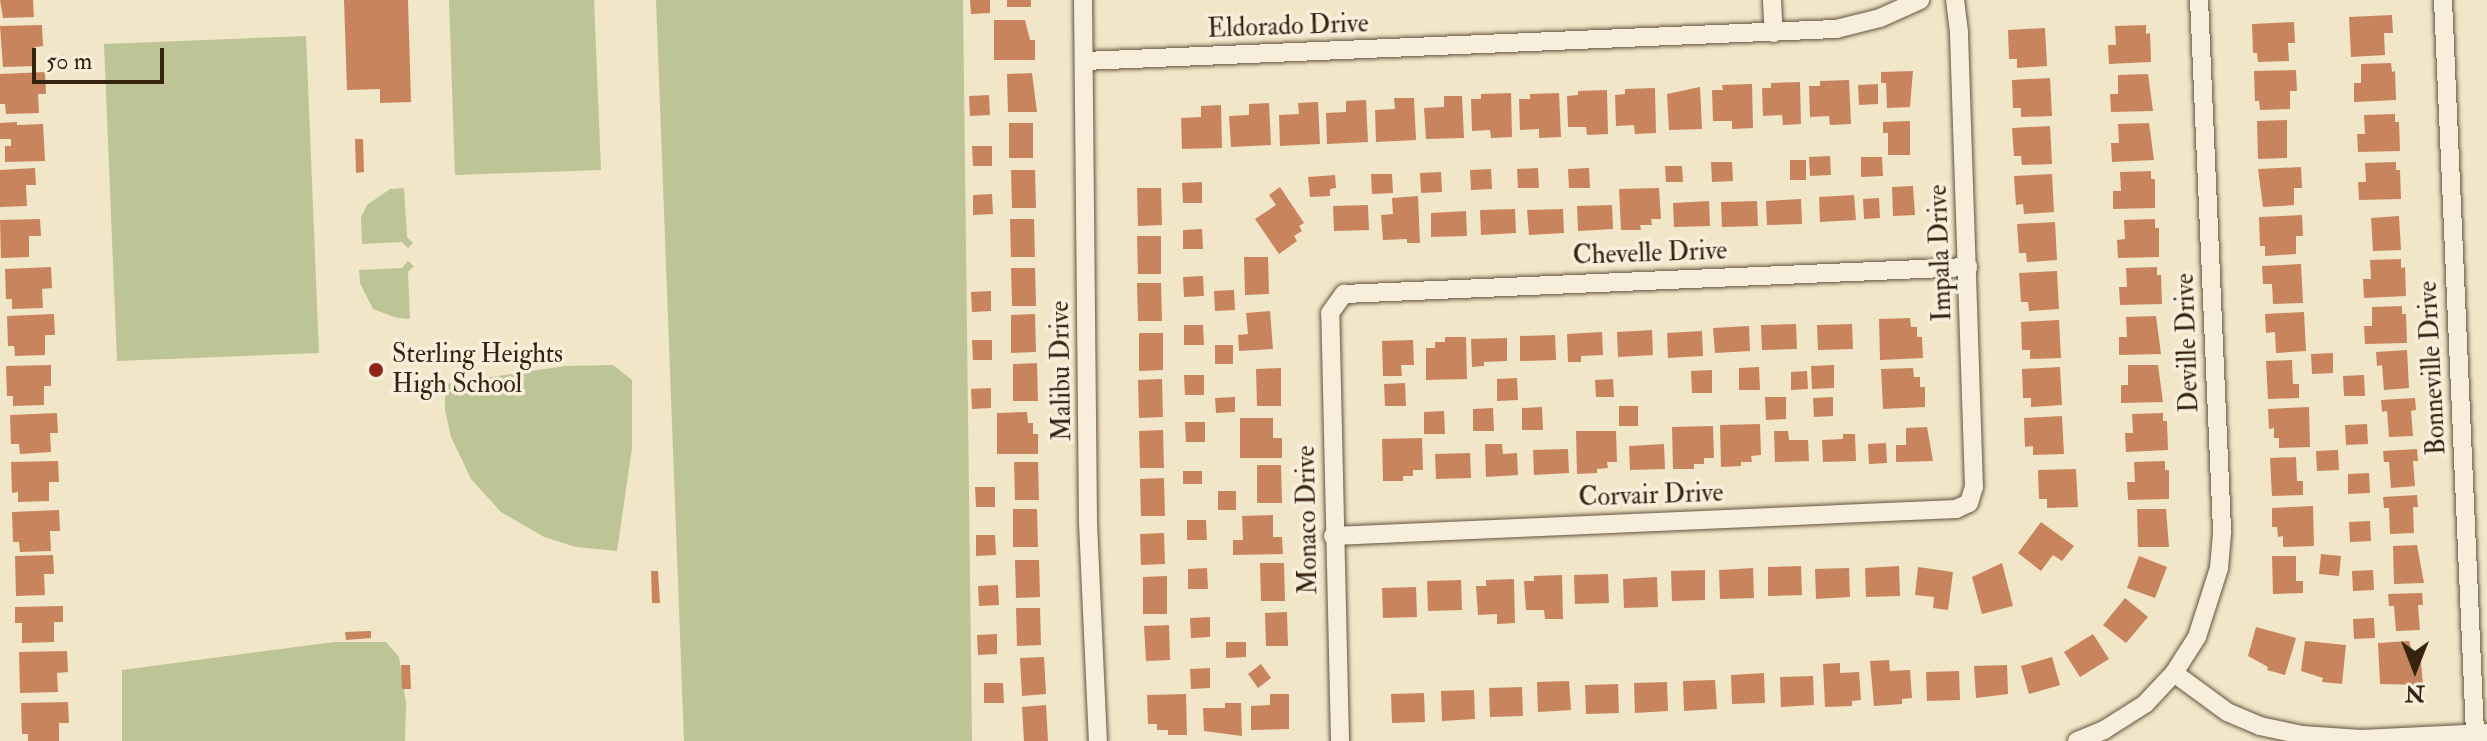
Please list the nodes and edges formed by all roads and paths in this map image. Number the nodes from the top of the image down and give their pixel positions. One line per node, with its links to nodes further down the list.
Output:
1 (1083, 0): 8 (street, Malibu Drive)
2 (1772, 0): 7 (street)
3 (1920, 0): 7 (street, Eldorado Drive)
4 (1955, 0): 9 (street, Impala Drive)
5 (2199, 0): 13 (street, Deville Drive)
6 (2443, 0): 14 (street, Bonneville Drive)
7 (1774, 33): 8 (street, Eldorado Drive)
8 (1084, 61): 15 (street, Malibu Drive)
9 (1968, 267): 10 (street, Chevelle Drive); 11 (street, Impala Drive)
10 (1336, 300): 12 (street, Monaco Drive)
11 (1969, 503): 12 (street, Corvair Drive)
12 (1333, 536): 16 (street, Monaco Drive)
13 (2174, 673): 14 (street); 17 (street, Deville Drive)
14 (2481, 733)
15 (1098, 741)
16 (1340, 741)
17 (2077, 741)

